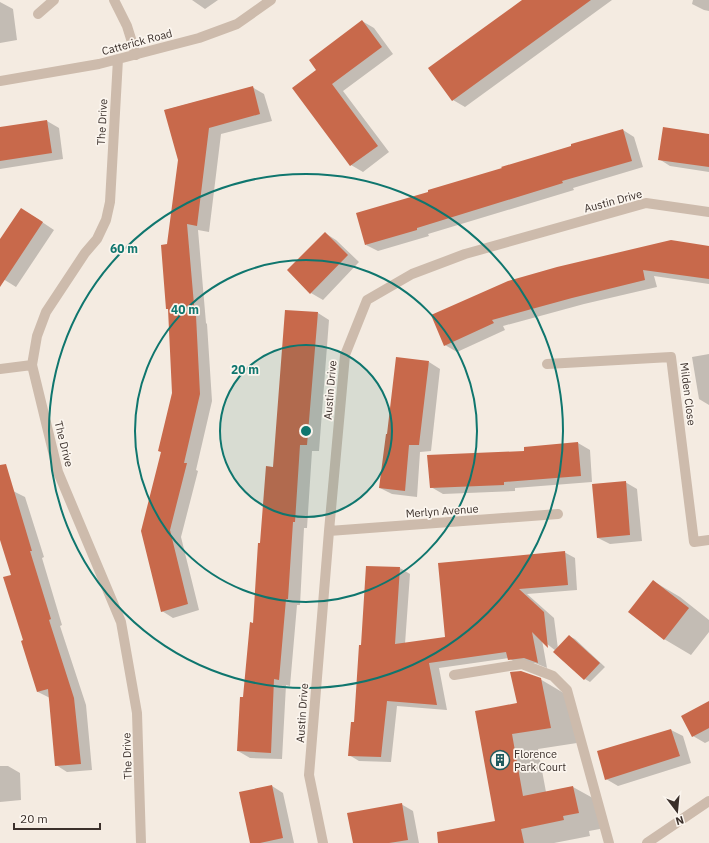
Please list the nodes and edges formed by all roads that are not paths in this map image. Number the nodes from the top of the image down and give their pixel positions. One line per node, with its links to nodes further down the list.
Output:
1 (54, 0): 4 (street)
2 (114, 0): 5 (street)
3 (271, 0): 5 (street, Catterick Road)
4 (38, 14)
5 (136, 55): 6 (street, Catterick Road)
6 (118, 60): 7 (street, Catterick Road); 10 (street, The Drive)
7 (0, 81)
8 (709, 212): 13 (street, Austin Drive)
9 (547, 364): 14 (street, Milden Close)
10 (32, 365): 11 (street); 17 (street, The Drive)
11 (0, 370)
12 (558, 514): 13 (street, Merlyn Avenue)
13 (328, 531): 18 (street, Austin Drive)
14 (709, 540)
15 (454, 675): 19 (street)
16 (709, 801): 20 (street)
17 (141, 843)
18 (323, 843)
19 (609, 843)
20 (647, 843)

